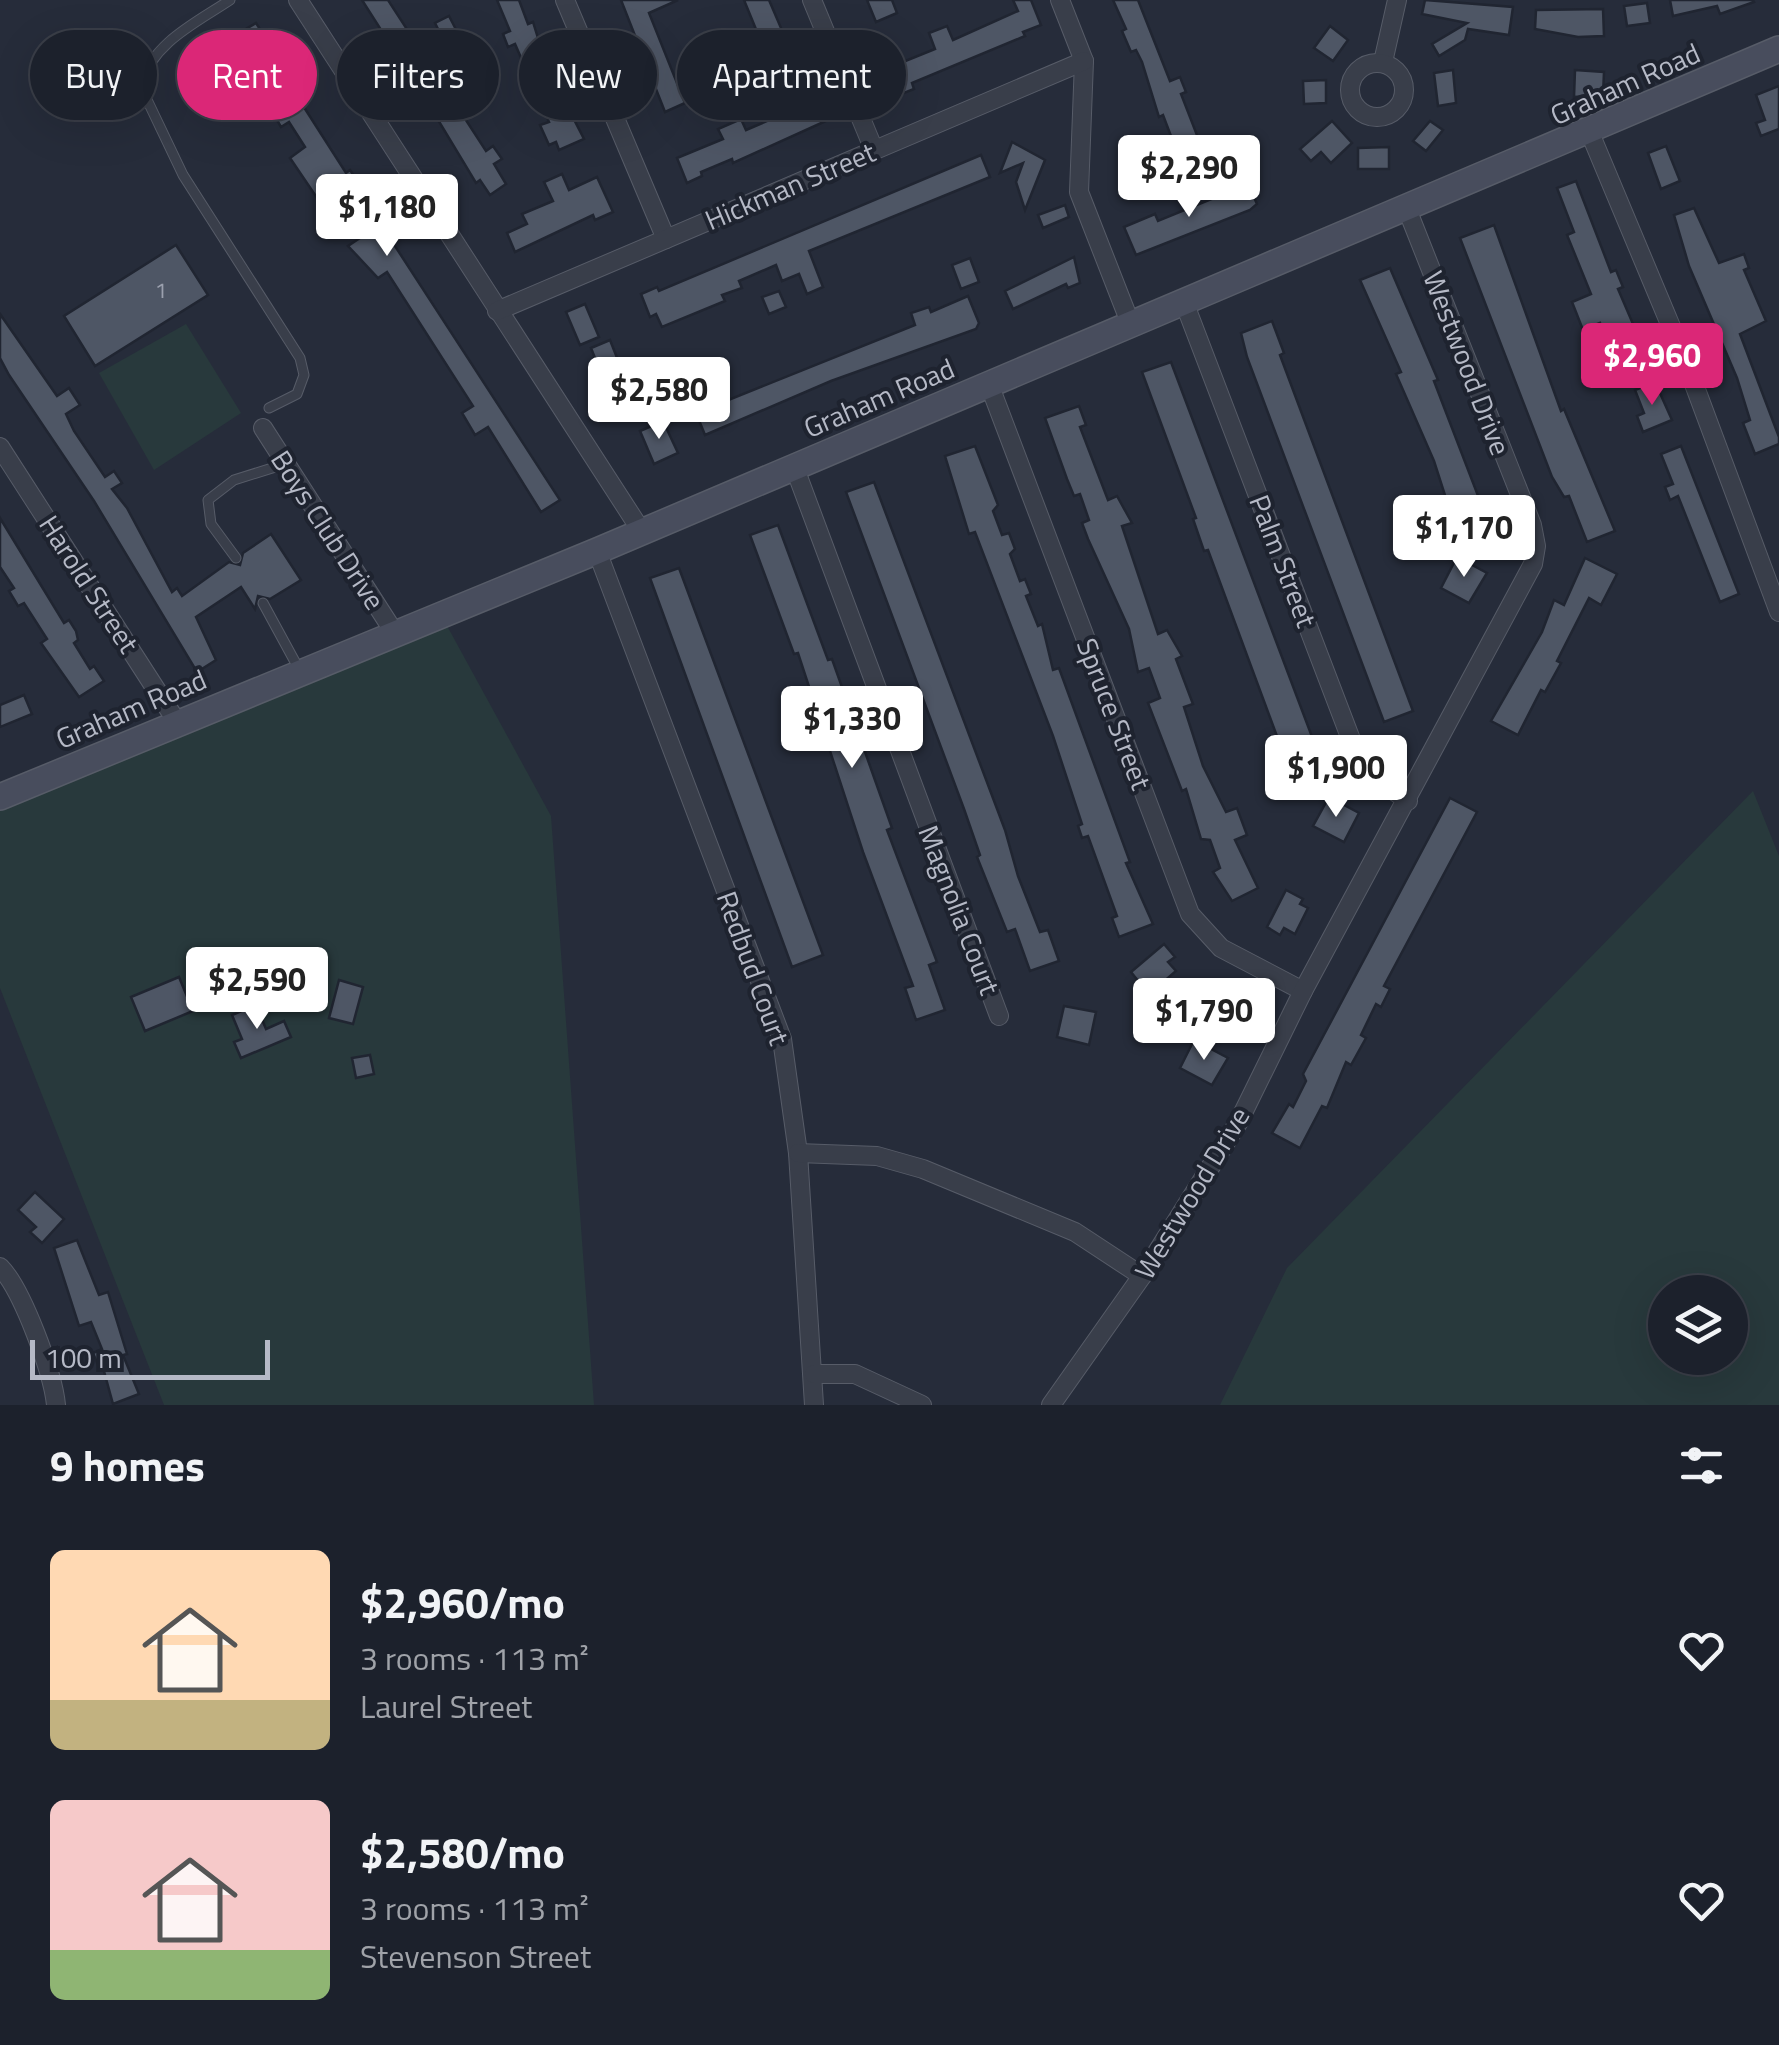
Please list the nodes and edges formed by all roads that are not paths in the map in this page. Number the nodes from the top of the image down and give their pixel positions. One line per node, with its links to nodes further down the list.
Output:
1 (230, 0): 18 (lane)
2 (298, 0): 15 (street)
3 (565, 0): 13 (street)
4 (812, 0): 11 (street)
5 (1060, 0): 8 (street)
6 (1397, 0): 9 (street)
7 (1779, 49): 10 (main road, Graham Road)
8 (1084, 61): 11 (street, Hickman Street); 16 (street)
9 (1383, 62)
10 (1590, 133): 12 (main road, Graham Road); 27 (street)
11 (874, 150): 13 (street, Hickman Street)
12 (1406, 209): 14 (main road, Graham Road); 32 (street, Westwood Drive)
13 (666, 239): 15 (street, Hickman Street)
14 (1184, 302): 16 (main road, Graham Road); 32 (street, Palm Street)
15 (497, 311): 23 (street)
16 (1130, 325): 17 (main road, Graham Road)
17 (989, 384): 22 (main road, Graham Road); 33 (street, Spruce Street)
18 (269, 408)
19 (262, 428): 21 (street, Boys Club Drive)
20 (0, 447): 30 (street, Harold Street)
21 (286, 464): 25 (lane); 28 (street, Boys Club Drive)
22 (794, 466): 23 (main road, Graham Road); 34 (street, Magnolia Court)
23 (642, 532): 24 (main road, Graham Road)
24 (597, 551): 28 (main road, Graham Road); 35 (street, Redbud Court)
25 (236, 558)
26 (264, 604): 29 (lane)
27 (1779, 612)
28 (394, 632): 29 (main road, Graham Road)
29 (300, 671): 30 (main road, Graham Road)
30 (177, 722): 31 (main road, Graham Road)
31 (0, 797)
32 (1408, 801): 33 (street, Westwood Drive)
33 (1303, 991): 37 (street, Westwood Drive)
34 (999, 1016)
35 (798, 1153): 37 (street); 38 (street, Redbud Court)
36 (0, 1267): 39 (street)
37 (1142, 1276): 42 (street, Westwood Drive)
38 (814, 1374): 40 (street, Redbud Court); 41 (street)
39 (56, 1405)
40 (814, 1405)
41 (922, 1405)
42 (1051, 1405)

